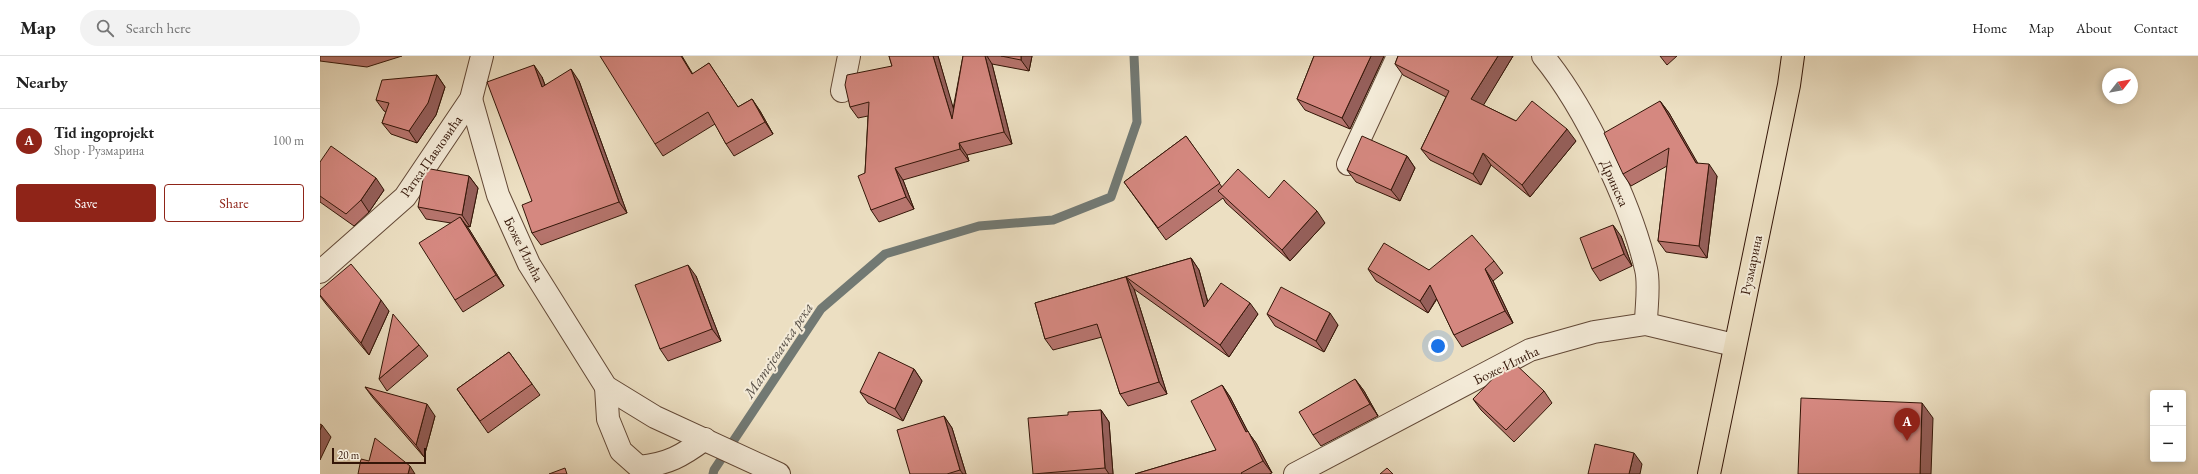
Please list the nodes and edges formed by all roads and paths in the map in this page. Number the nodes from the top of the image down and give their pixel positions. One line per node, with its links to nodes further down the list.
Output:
1 (482, 56): 7 (street, Ратка Павловића)
2 (849, 56): 6 (street)
3 (1398, 56): 8 (street)
4 (1543, 56): 10 (street, Дринска)
5 (1793, 56): 11 (main road, Рузмарина)
6 (842, 91)
7 (471, 99): 9 (street, Ратка Павловића); 12 (street, Боже Илића)
8 (1348, 164)
9 (320, 272)
10 (1646, 324): 11 (street, Боже Илића); 16 (street, Боже Илића)
11 (1734, 345): 17 (main road, Рузмарина)
12 (606, 387): 13 (street, Боже Илића); 14 (street, Боже Илића)
13 (705, 439): 14 (street, Боже Илића); 15 (street, Боже Илића)
14 (640, 471)
15 (776, 472)
16 (1295, 474)
17 (1709, 474)

